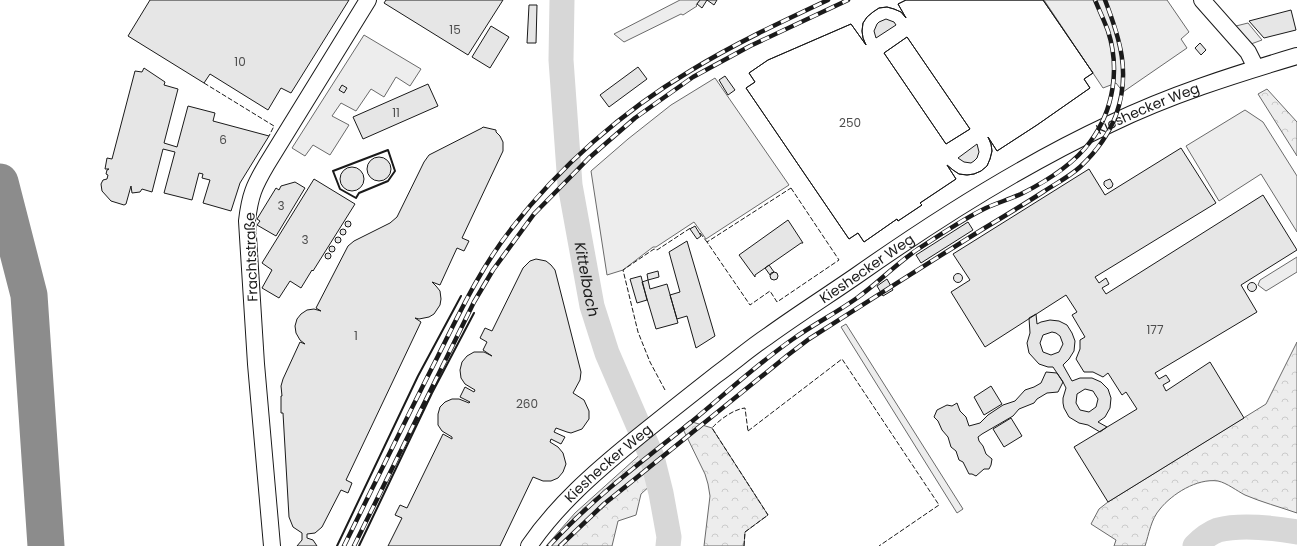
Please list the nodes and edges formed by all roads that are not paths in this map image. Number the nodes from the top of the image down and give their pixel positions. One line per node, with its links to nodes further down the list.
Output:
1 (368, 0): 5 (street, Frachtstraße)
2 (1202, 0): 4 (street)
3 (1297, 56): 4 (street, Kieshecker Weg)
4 (1256, 68): 6 (street, Kieshecker Weg)
5 (272, 546)
6 (529, 546)

